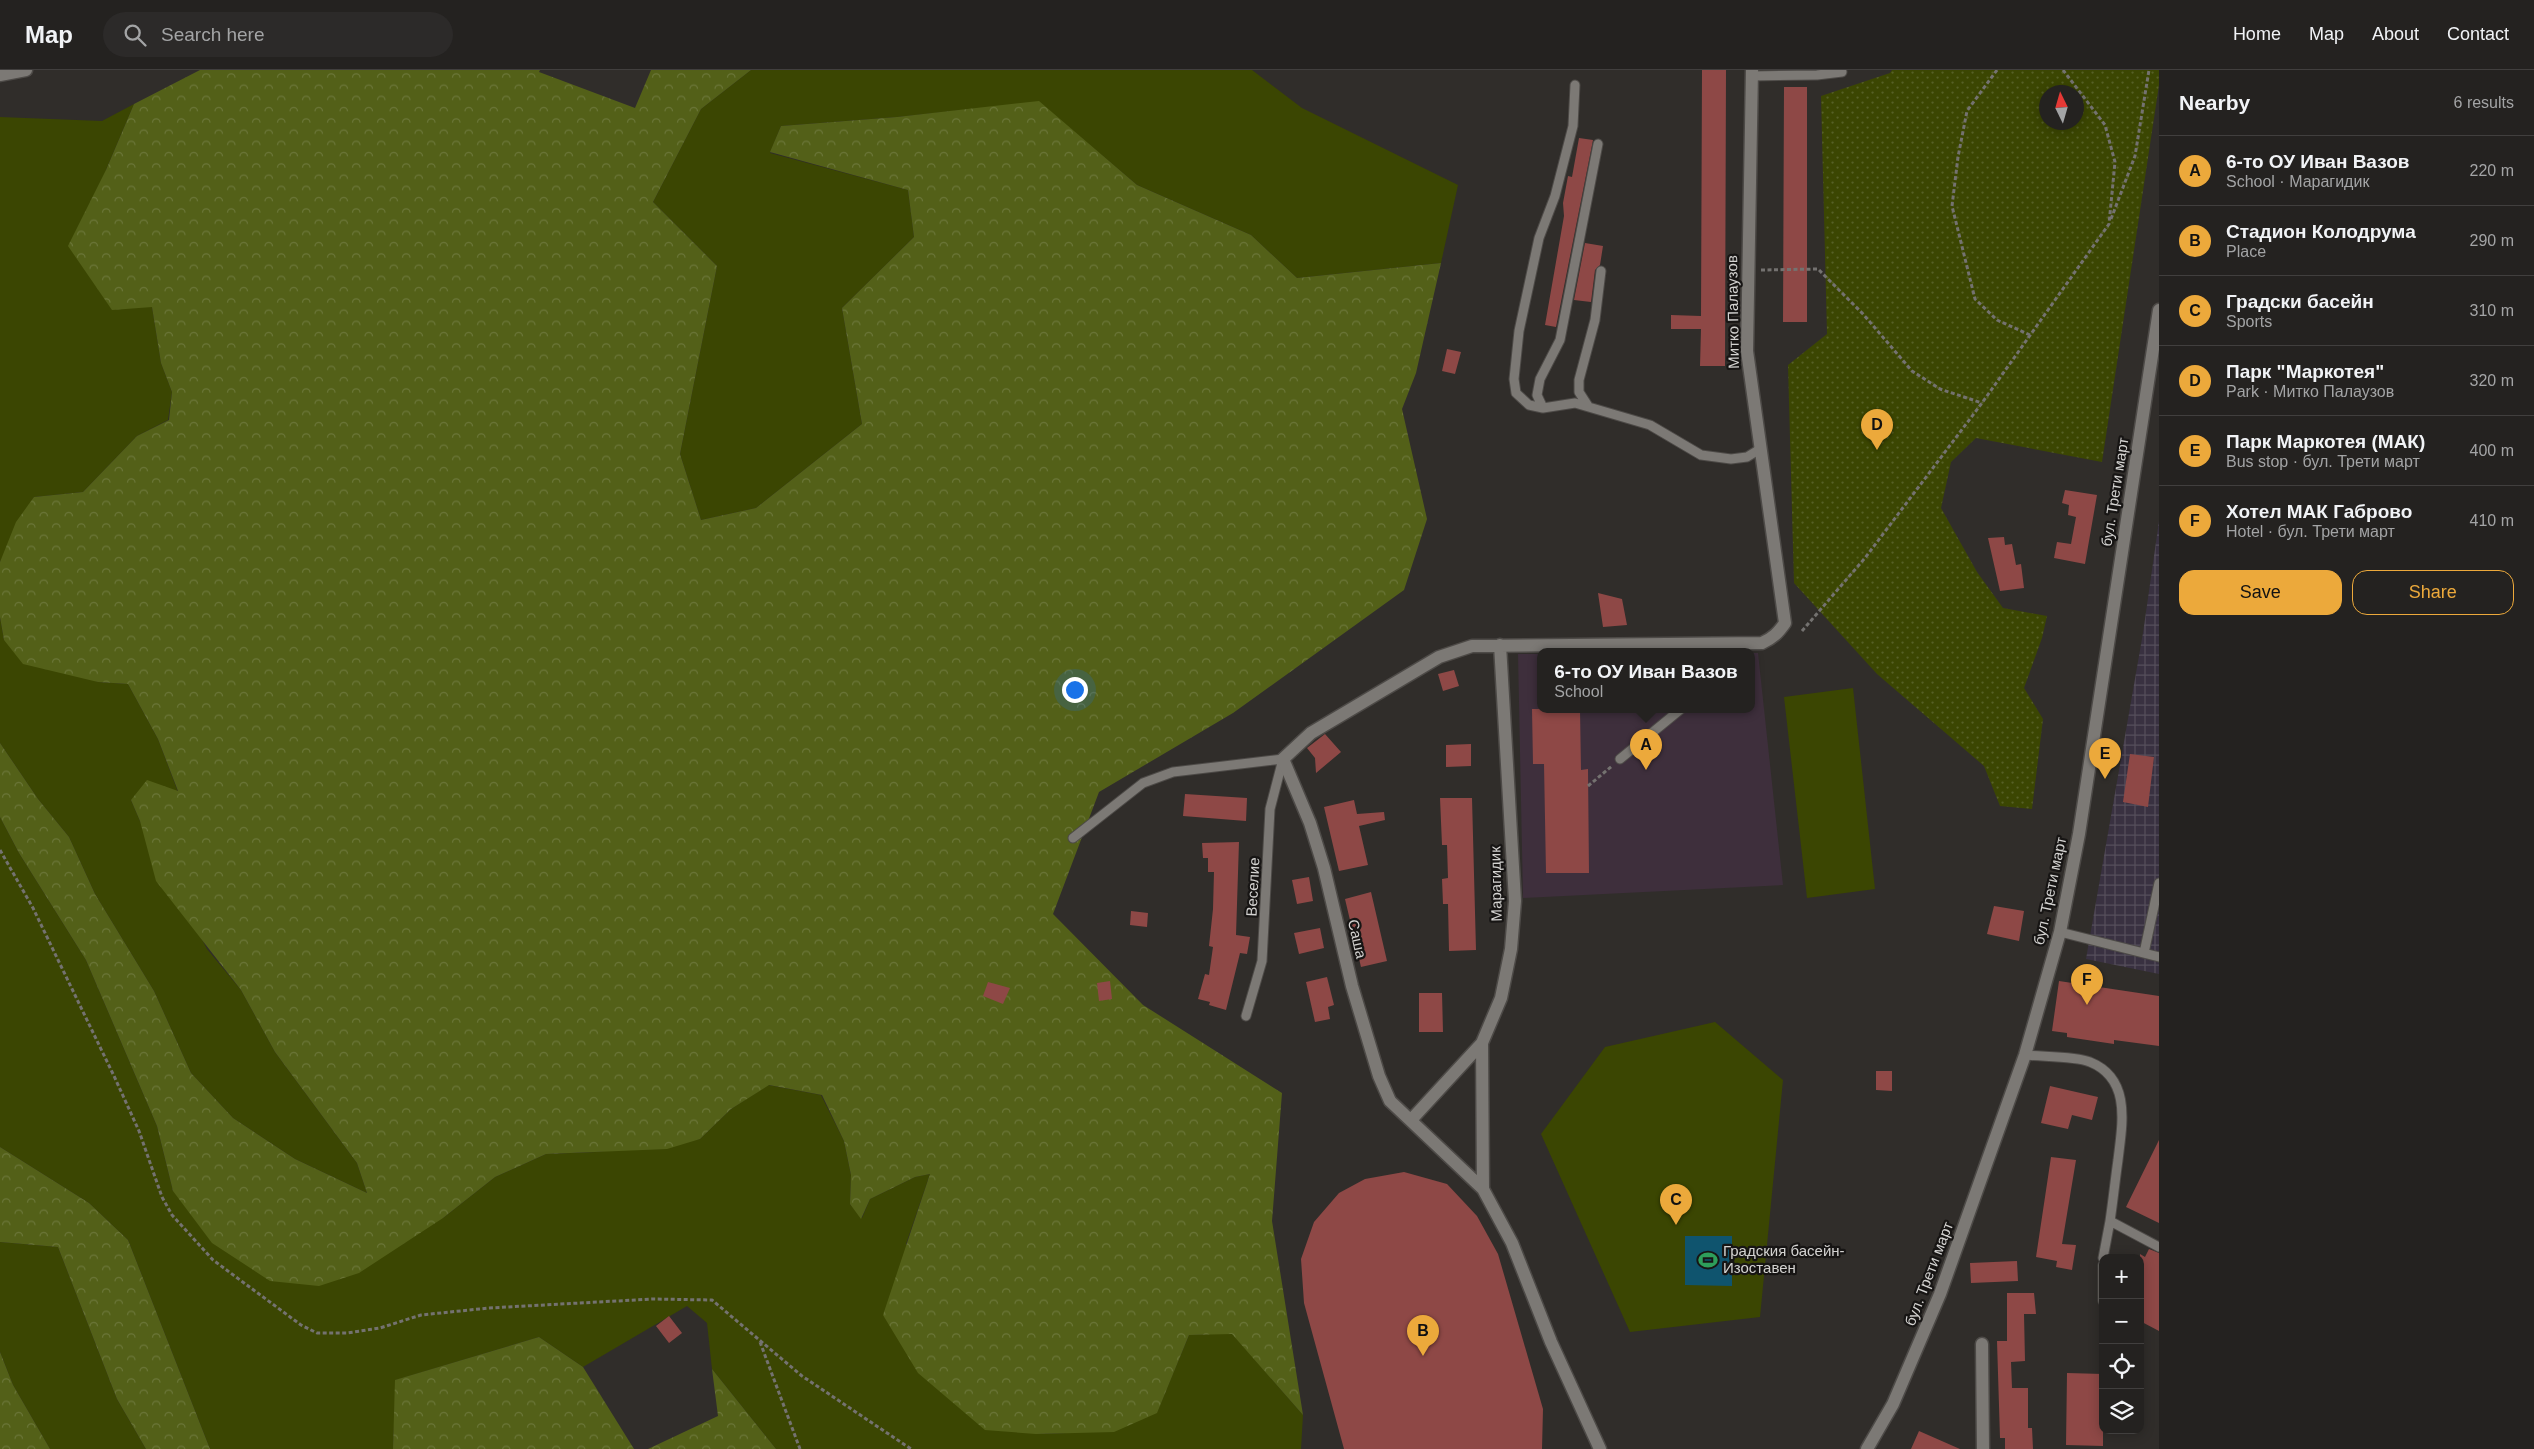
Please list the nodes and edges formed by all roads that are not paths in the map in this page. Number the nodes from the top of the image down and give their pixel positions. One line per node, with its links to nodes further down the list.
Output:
1 (26, 70): 4 (street)
2 (1842, 72): 3 (lane)
3 (1752, 73): 11 (street, Митко Палаузов)
4 (0, 74)
5 (1575, 85): 10 (lane)
6 (1598, 144): 10 (lane)
7 (1601, 271): 9 (lane)
8 (2159, 310): 20 (street, бул. Трети март)
9 (1588, 406): 10 (lane); 11 (lane)
10 (1543, 408)
11 (1760, 449): 12 (street, Митко Палаузов)
12 (1768, 640): 13 (street); 14 (lane)
13 (1500, 645): 16 (street); 24 (street, Марагидик)
14 (1755, 648)
15 (1676, 713): 17 (lane)
16 (1283, 759): 18 (lane); 23 (lane, Веселие); 26 (street, Саша)
17 (1620, 759)
18 (1073, 838)
19 (2159, 883): 21 (lane)
20 (2060, 932): 21 (lane); 25 (street, бул. Трети март)
21 (2144, 953): 22 (lane)
22 (2159, 957)
23 (1246, 1016)
24 (1482, 1043): 26 (street, Марагидик); 27 (street)
25 (2025, 1055): 28 (lane); 33 (street, бул. Трети март)
26 (1411, 1120): 27 (street, Саша)
27 (1483, 1189): 32 (street)
28 (2110, 1221): 29 (lane); 30 (lane)
29 (2159, 1247)
30 (2104, 1254)
31 (1982, 1344): 34 (street)
32 (1600, 1449)
33 (1867, 1449)
34 (1984, 1449)

